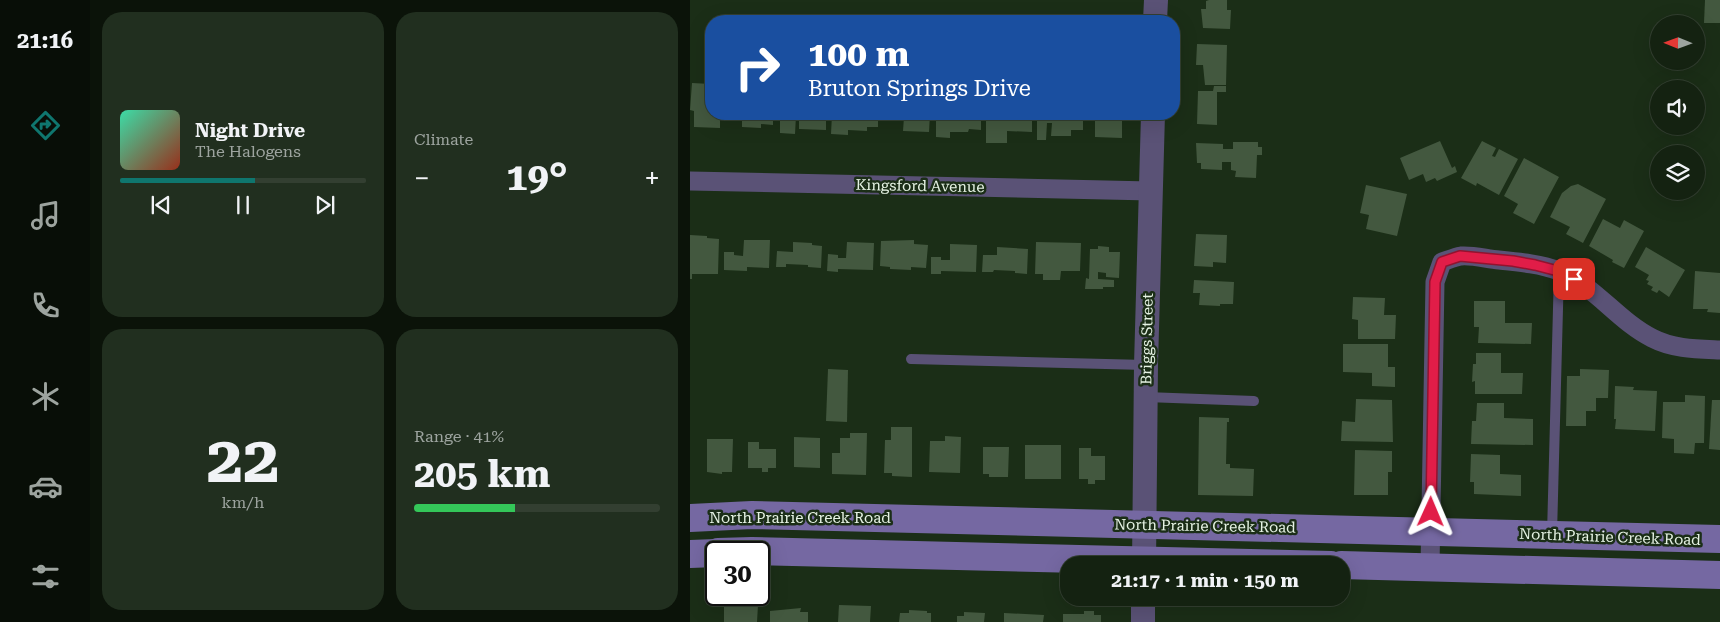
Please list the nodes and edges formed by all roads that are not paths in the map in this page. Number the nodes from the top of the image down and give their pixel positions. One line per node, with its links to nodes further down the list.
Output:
1 (1156, 0): 2 (street)
2 (1155, 15)
3 (1153, 120): 5 (street, Briggs Street)
4 (690, 180): 5 (street, Kingsford Avenue)
5 (1151, 190): 9 (street, Briggs Street)
6 (1558, 271): 7 (street); 14 (street); 15 (lane)
7 (1720, 350)
8 (911, 360): 9 (lane)
9 (1146, 365): 10 (street, Briggs Street)
10 (1146, 397): 11 (lane); 13 (street, Briggs Street)
11 (1254, 401)
12 (690, 518): 13 (main road, North Prairie Creek Road)
13 (1145, 525): 14 (main road, North Prairie Creek Road); 20 (street, Briggs Street)
14 (1431, 531): 15 (main road, North Prairie Creek Road); 23 (street)
15 (1552, 535): 16 (main road, North Prairie Creek Road)
16 (1720, 540)
17 (770, 552): 21 (main road)
18 (705, 553): 19 (main road)
19 (690, 554)
20 (1144, 556)
21 (1060, 560)
22 (1350, 565): 23 (main road)
23 (1430, 567): 24 (main road)
24 (1720, 575)
25 (1143, 606): 26 (street)
26 (1143, 622)

